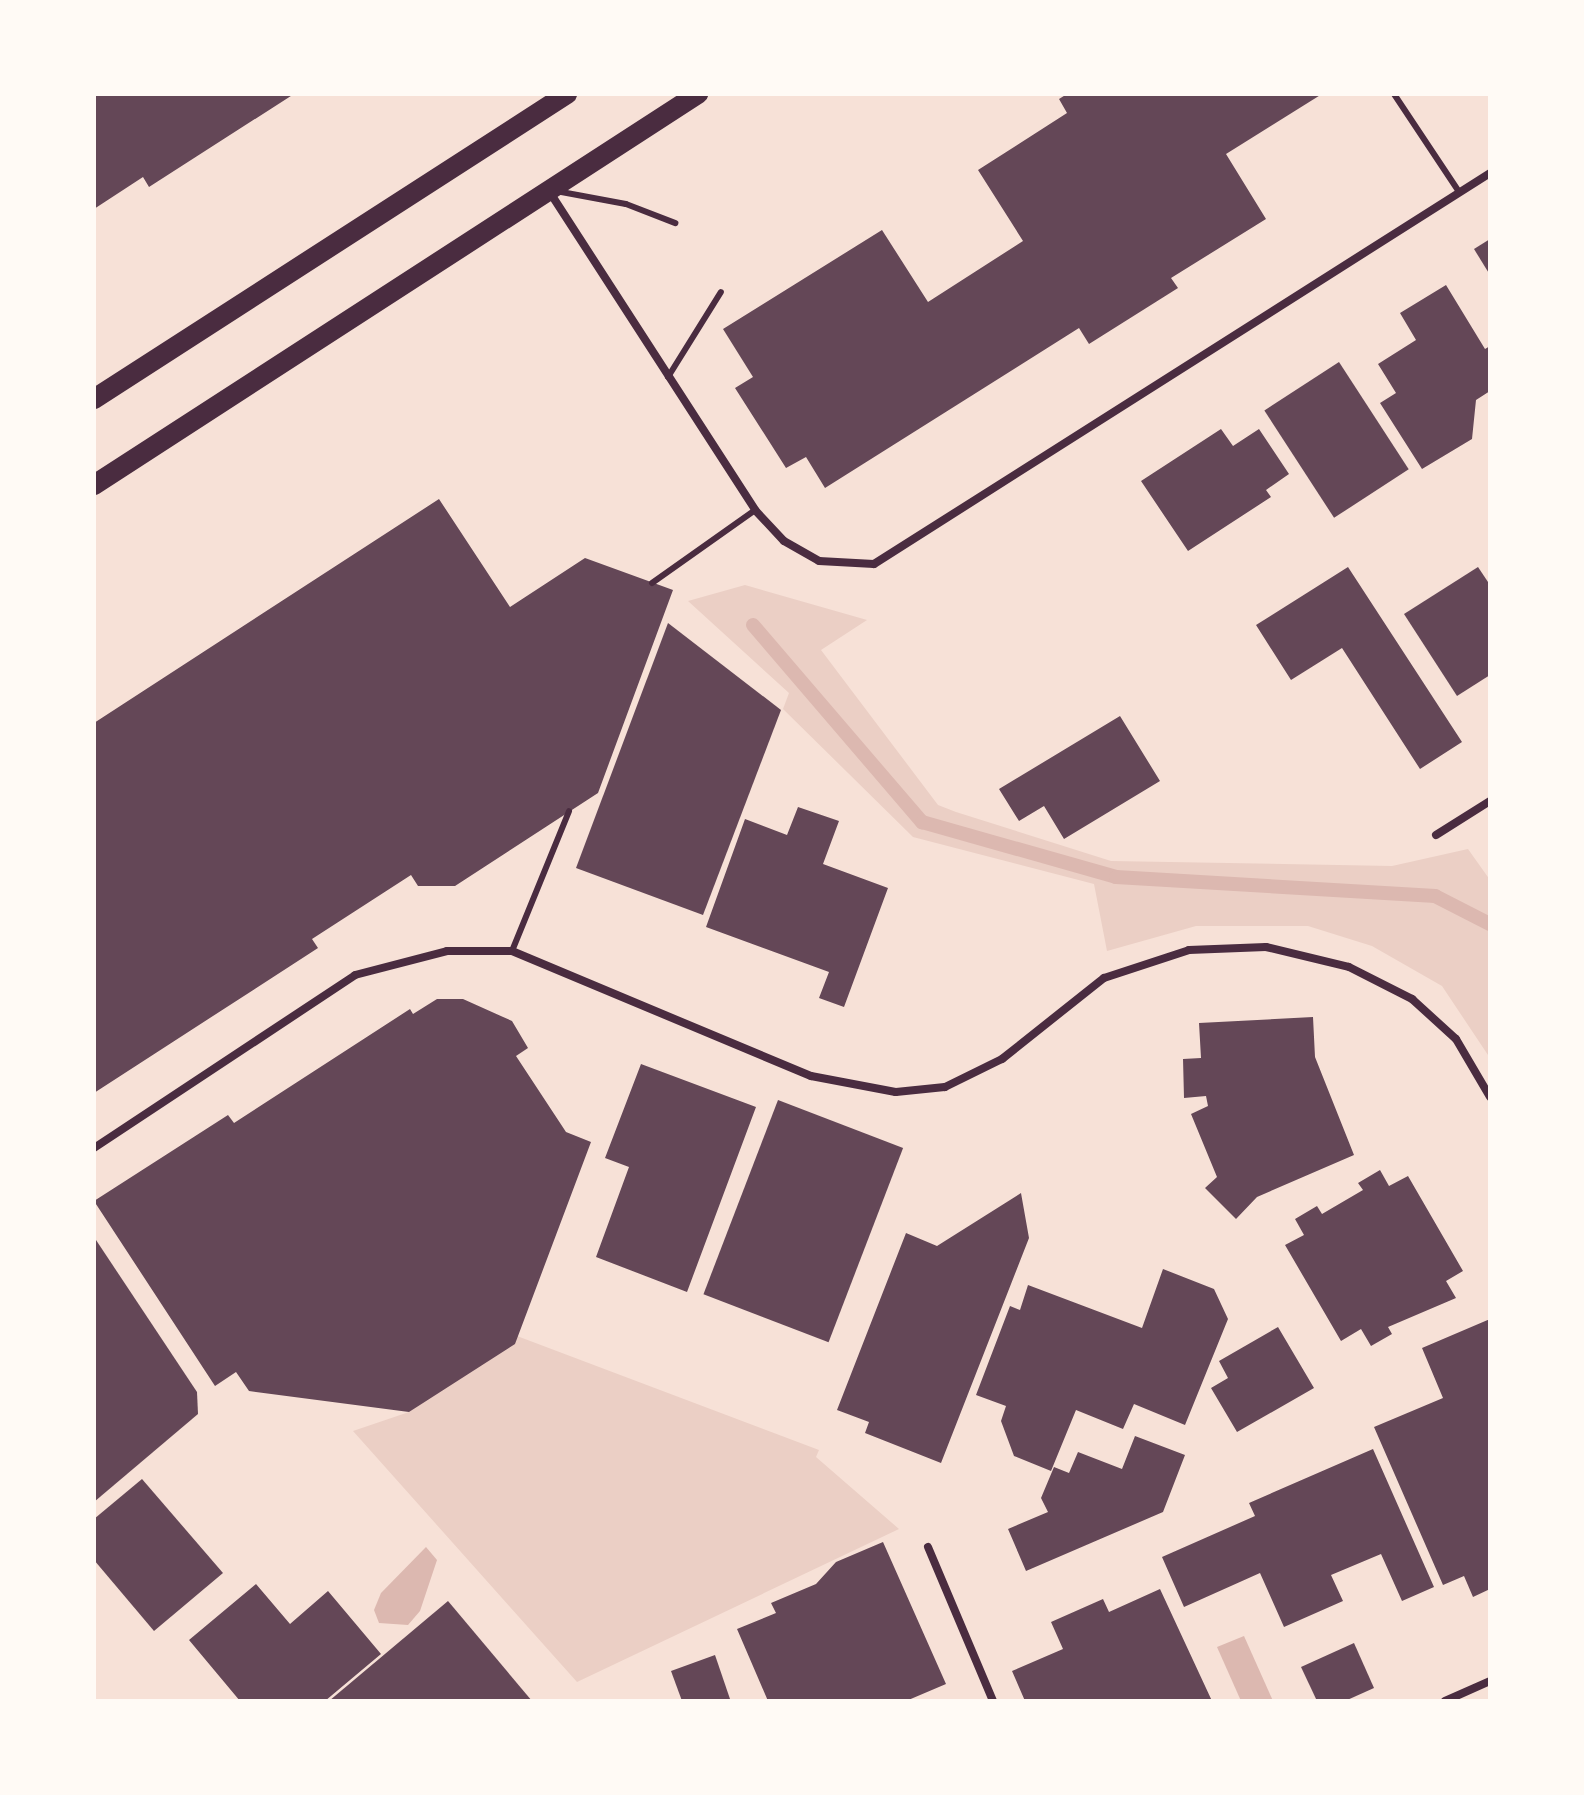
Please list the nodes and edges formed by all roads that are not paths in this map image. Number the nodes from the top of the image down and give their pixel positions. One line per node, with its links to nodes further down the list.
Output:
1 (567, 94): 10 (main road)
2 (698, 94): 5 (main road)
3 (1394, 94): 6 (lane)
4 (1490, 173): 6 (street)
5 (549, 190): 7 (lane); 9 (street); 11 (main road)
6 (1459, 192): 12 (street)
7 (675, 223)
8 (721, 292): 9 (lane)
9 (667, 378): 12 (street)
10 (94, 399)
11 (94, 485)
12 (755, 510): 13 (lane)
13 (652, 583)
14 (1490, 801): 16 (street)
15 (569, 811): 17 (lane)
16 (1436, 835)
17 (512, 951): 18 (street); 19 (street)
18 (1490, 1097)
19 (94, 1148)
20 (928, 1547): 22 (street)
21 (1490, 1681): 23 (street)
22 (993, 1701)
23 (1445, 1701)

